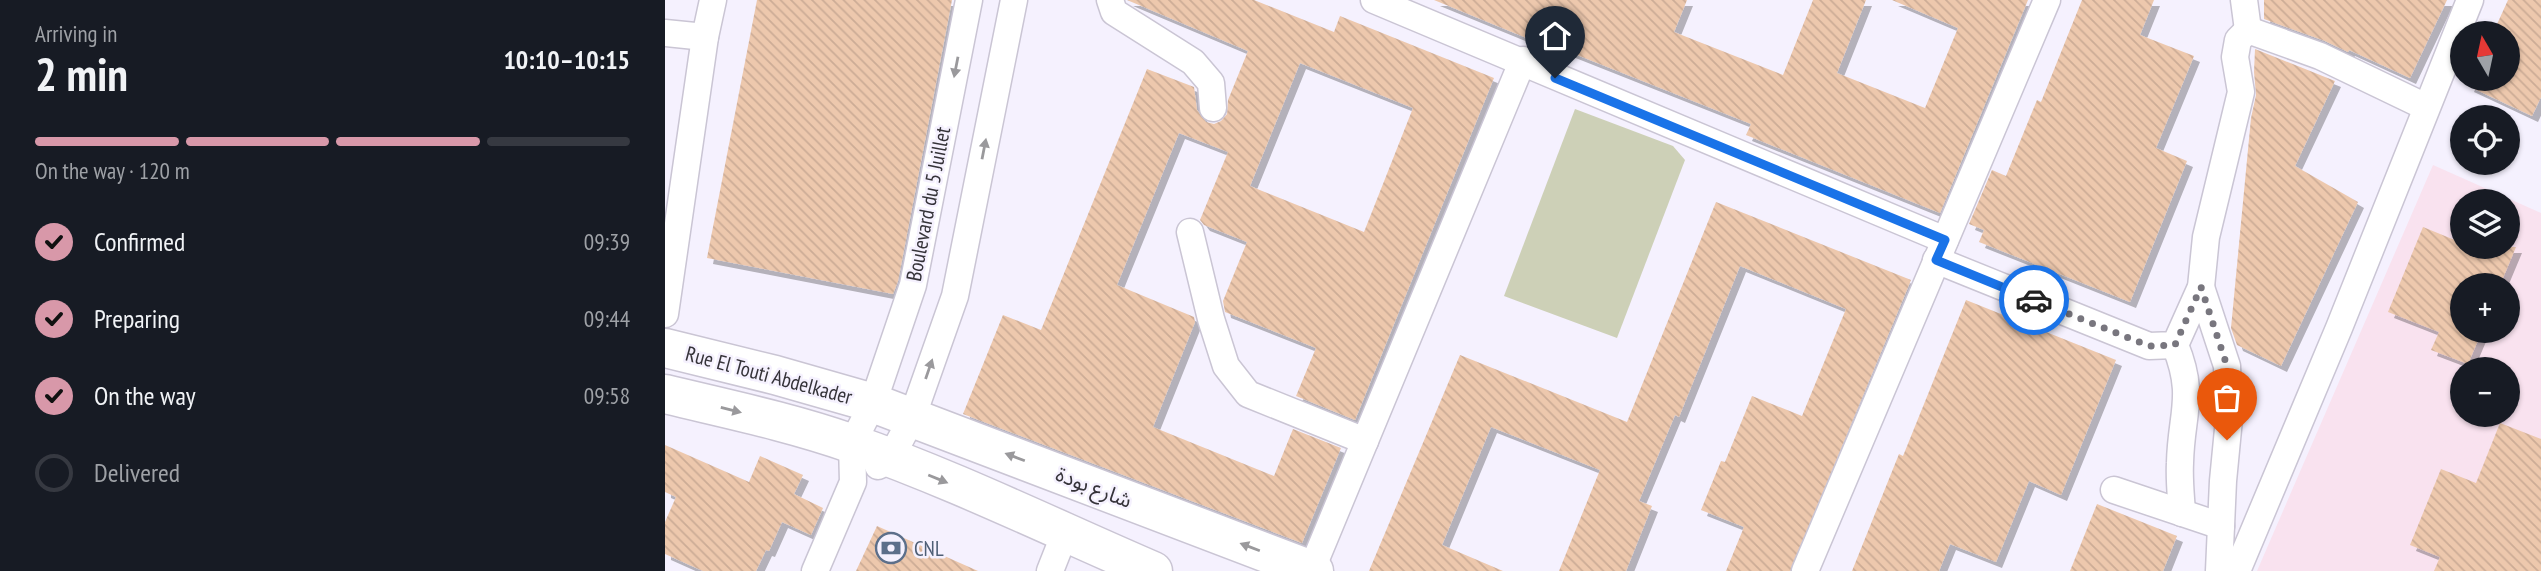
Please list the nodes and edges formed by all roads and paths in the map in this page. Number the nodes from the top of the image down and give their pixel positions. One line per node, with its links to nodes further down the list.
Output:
1 (713, 0): 11 (street)
2 (969, 0): 22 (street, Boulevard du 5 Juillet, one-way to 22)
3 (1014, 0): 23 (street, one-way to 3)
4 (1110, 0): 14 (street)
5 (1374, 0): 12 (street)
6 (2047, 0): 16 (street)
7 (2244, 0): 9 (street)
8 (2470, 0): 13 (street)
9 (2248, 30): 13 (street); 17 (street)
10 (665, 33): 11 (street)
11 (705, 37): 18 (street)
12 (1523, 61): 16 (street); 24 (street)
13 (2425, 107): 38 (street)
14 (1213, 108)
15 (1190, 232): 24 (street)
16 (1940, 250): 19 (street); 36 (street)
17 (2201, 287): 19 (street); 30 (street)
18 (665, 314)
19 (2175, 345): 29 (street)
20 (665, 348): 22 (street, Rue El Touti Abdelkader)
21 (665, 394): 25 (street, Rue El Touti Abdelkader, one-way to 25)
22 (873, 403): 23 (street, شارع بودة); 25 (street, Boulevard du 5 Juillet)
23 (912, 418): 26 (street); 35 (street, شارع بودة, one-way to 23)
24 (1365, 441): 35 (street)
25 (852, 444): 26 (street); 27 (street)
26 (890, 459): 27 (street); 31 (street, one-way to 31)
27 (853, 482): 32 (street)
28 (2114, 491): 29 (street)
29 (2182, 513): 30 (street)
30 (2221, 526): 37 (street)
31 (1065, 533): 33 (street); 34 (street)
32 (815, 571)
33 (1050, 571)
34 (1153, 571)
35 (1312, 571)
36 (1805, 571)
37 (2219, 571)
38 (2237, 571)

